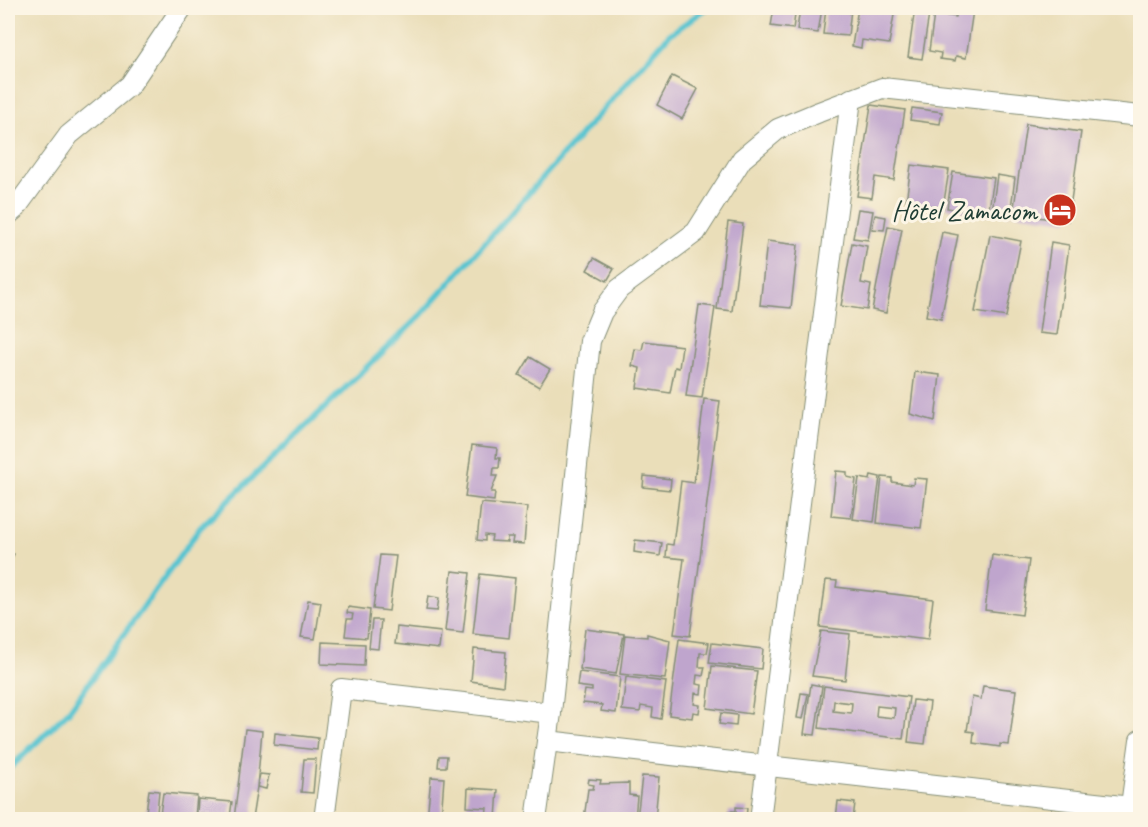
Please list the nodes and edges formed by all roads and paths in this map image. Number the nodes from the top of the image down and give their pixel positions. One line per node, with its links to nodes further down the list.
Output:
1 (182, 8): 4 (street)
2 (851, 99): 3 (street); 5 (street); 8 (street)
3 (1140, 116)
4 (8, 215)
5 (550, 713): 7 (street); 10 (street)
6 (1140, 740): 9 (street)
7 (547, 741): 8 (street); 11 (street)
8 (766, 767): 9 (street); 12 (street)
9 (1133, 811)
10 (324, 819)
11 (536, 819)
12 (760, 819)

